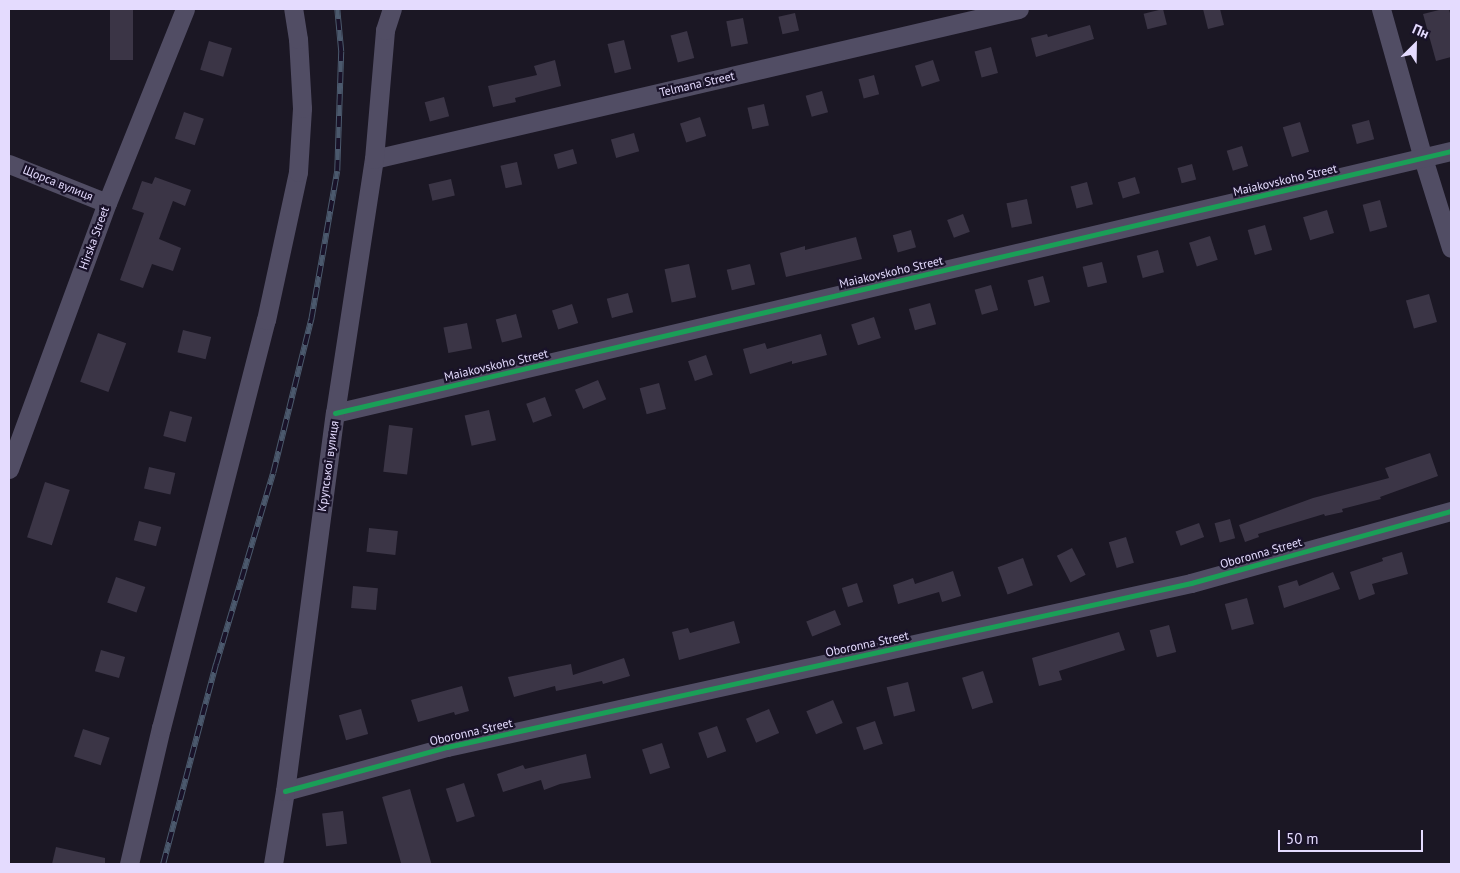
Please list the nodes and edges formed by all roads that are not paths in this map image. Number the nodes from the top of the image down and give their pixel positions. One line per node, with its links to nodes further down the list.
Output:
1 (185, 9): 10 (street, Hirska Street)
2 (293, 9): 16 (street)
3 (392, 9): 8 (street, Крупської вулиця)
4 (1019, 9): 8 (street, Telmana Street)
5 (1381, 9): 7 (street)
6 (1451, 151): 7 (street, Maiakovskoho Street)
7 (1423, 158): 11 (street); 12 (street, Maiakovskoho Street)
8 (374, 159): 12 (street, Крупської вулиця)
9 (9, 164): 10 (street, Щорса вулиця)
10 (107, 202): 13 (street, Hirska Street)
11 (1451, 248)
12 (335, 412): 15 (street, Крупської вулиця)
13 (9, 469)
14 (1451, 511): 15 (street, Oboronna Street)
15 (285, 791): 17 (street, Крупської вулиця)
16 (128, 864)
17 (273, 864)

